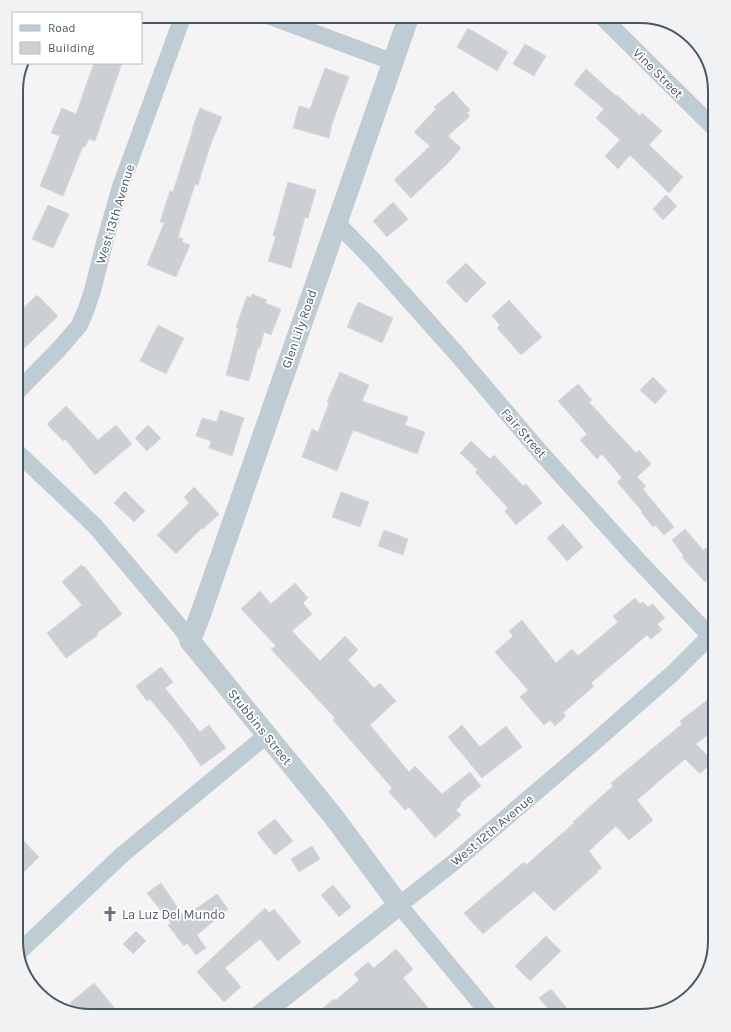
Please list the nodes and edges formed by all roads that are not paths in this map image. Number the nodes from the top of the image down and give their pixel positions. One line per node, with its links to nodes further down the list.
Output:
1 (180, 23): 8 (street, West 13th Avenue)
2 (288, 23): 5 (street)
3 (407, 23): 5 (street, Glen Lily Road)
4 (608, 23): 6 (street, Vine Street)
5 (393, 62): 7 (street, Glen Lily Road)
6 (708, 123)
7 (336, 222): 10 (street, Fair Street); 11 (street, Glen Lily Road)
8 (23, 386)
9 (23, 458): 11 (street, Stubbins Street)
10 (708, 630)
11 (190, 641): 13 (street, Stubbins Street)
12 (708, 641): 14 (street, West 12th Avenue)
13 (267, 735): 14 (street, Stubbins Street); 15 (street)
14 (399, 905): 16 (street, West 12th Avenue); 17 (street, Stubbins Street)
15 (24, 947)
16 (268, 1009)
17 (485, 1009)

